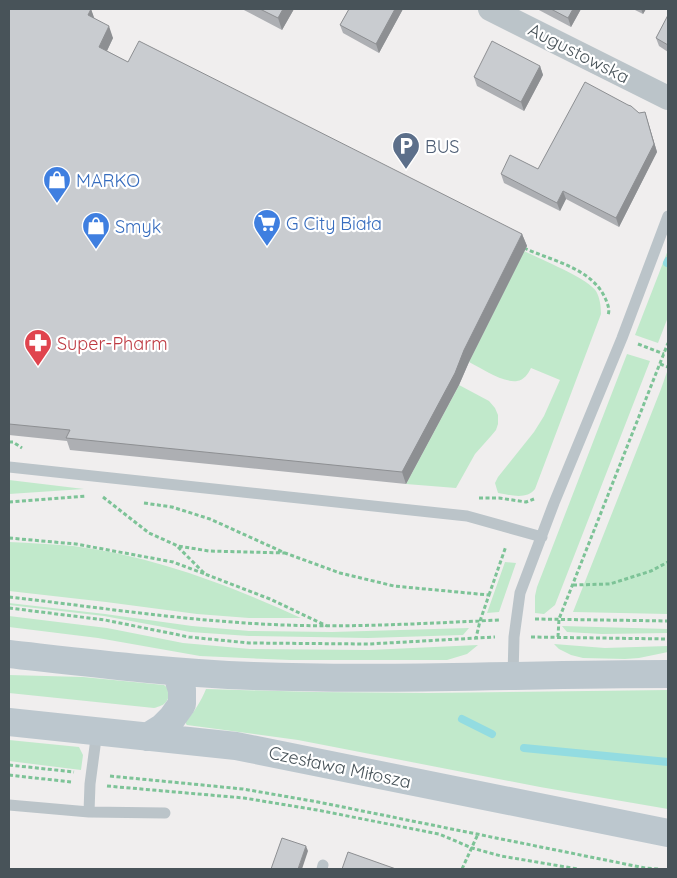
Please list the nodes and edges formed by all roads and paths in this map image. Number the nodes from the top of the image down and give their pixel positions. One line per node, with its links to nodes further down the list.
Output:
1 (490, 9): 2 (street, Augustowska)
2 (668, 98)
3 (668, 216): 19 (lane)
4 (516, 244): 5 (path)
5 (580, 271)
6 (668, 342): 7 (path)
7 (660, 364): 8 (path); 24 (path)
8 (668, 367)
9 (9, 468): 10 (lane)
10 (104, 477): 11 (path); 17 (lane)
11 (101, 495): 12 (path); 16 (path); 20 (path)
12 (110, 497)
13 (472, 498): 14 (path)
14 (534, 499)
15 (136, 501): 21 (path)
16 (9, 502)
17 (512, 528): 19 (lane); 25 (path)
18 (9, 538): 23 (path)
19 (542, 538): 28 (lane)
20 (178, 546): 21 (path); 23 (path)
21 (285, 553): 25 (path)
22 (668, 562): 24 (path)
23 (205, 574): 32 (path)
24 (573, 585): 29 (path)
25 (489, 595): 30 (path)
26 (9, 597): 32 (path)
27 (9, 608): 35 (path)
28 (517, 619): 29 (path); 30 (path); 33 (lane)
29 (559, 619): 31 (path); 34 (path)
30 (480, 621): 32 (path); 35 (path)
31 (668, 621)
32 (328, 627)
33 (514, 637): 34 (path); 35 (path); 40 (lane)
34 (558, 637): 36 (path)
35 (476, 638)
36 (668, 639)
37 (9, 654): 38 (main road)
38 (176, 672): 40 (main road); 43 (main road)
39 (668, 674): 40 (main road)
40 (513, 676)
41 (9, 722): 42 (main road, Czesława Miłosza)
42 (97, 731): 43 (main road, Czesława Miłosza); 46 (lane)
43 (147, 737): 50 (main road, Czesława Miłosza)
44 (9, 765): 46 (path)
45 (9, 775): 46 (path)
46 (91, 779): 48 (lane); 51 (path); 52 (path)
47 (9, 805): 48 (lane)
48 (89, 812): 49 (lane)
49 (165, 813)
50 (668, 833)
51 (478, 834): 52 (path); 55 (path)
52 (472, 848): 53 (path); 54 (path)
53 (462, 869)
54 (578, 869)
55 (658, 869)

